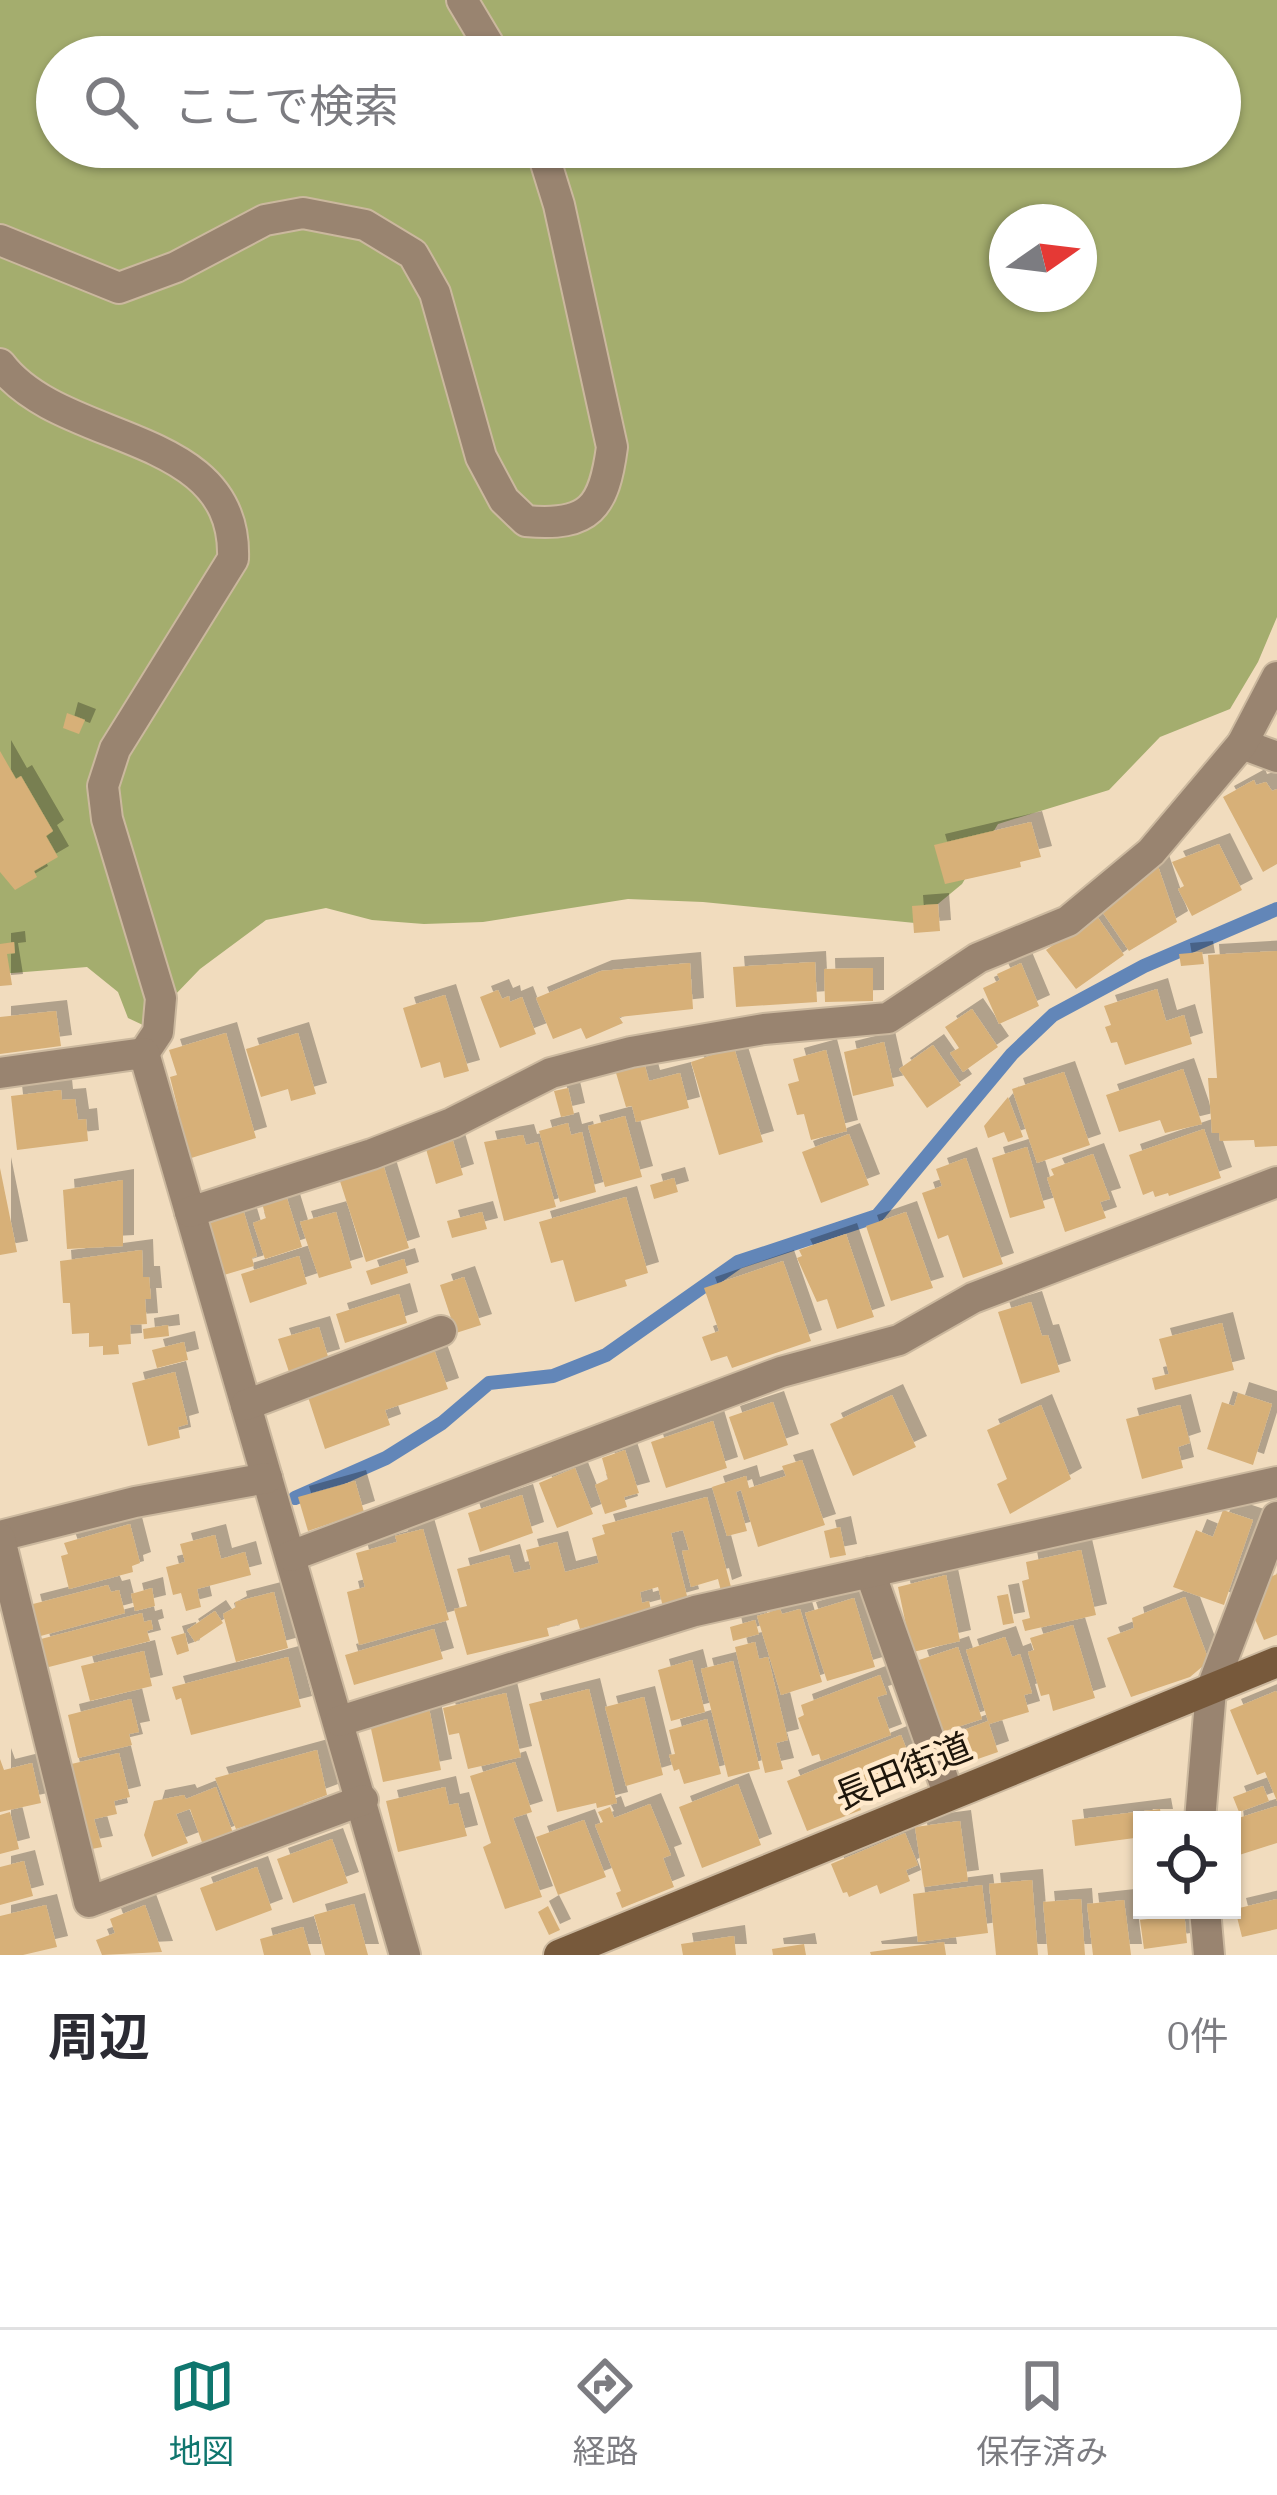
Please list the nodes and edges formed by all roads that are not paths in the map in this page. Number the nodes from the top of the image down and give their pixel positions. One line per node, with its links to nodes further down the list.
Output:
1 (462, 0): 2 (street)
2 (483, 36)
3 (548, 168): 4 (street)
4 (0, 240)
5 (0, 364): 9 (street)
6 (1277, 677): 7 (street)
7 (1243, 744): 8 (street); 12 (street)
8 (1277, 757)
9 (144, 1053): 10 (street); 12 (street)
10 (0, 1073)
11 (1277, 1183): 19 (street)
12 (190, 1212): 14 (street)
13 (441, 1331): 14 (street)
14 (246, 1405): 15 (street)
15 (267, 1478): 18 (street); 19 (street)
16 (1277, 1482): 20 (street)
17 (1277, 1517): 22 (street)
18 (0, 1537): 25 (street)
19 (290, 1556): 23 (street)
20 (870, 1572): 23 (street); 24 (street)
21 (1277, 1662): 22 (main road, 長田街道)
22 (1211, 1690): 24 (main road, 長田街道); 26 (street)
23 (340, 1720): 25 (street)
24 (949, 1793): 29 (main road, 長田街道)
25 (364, 1800): 28 (street)
26 (1201, 1811)
27 (1206, 1919): 30 (street)
28 (405, 1955)
29 (559, 1955)
30 (1209, 1955)

